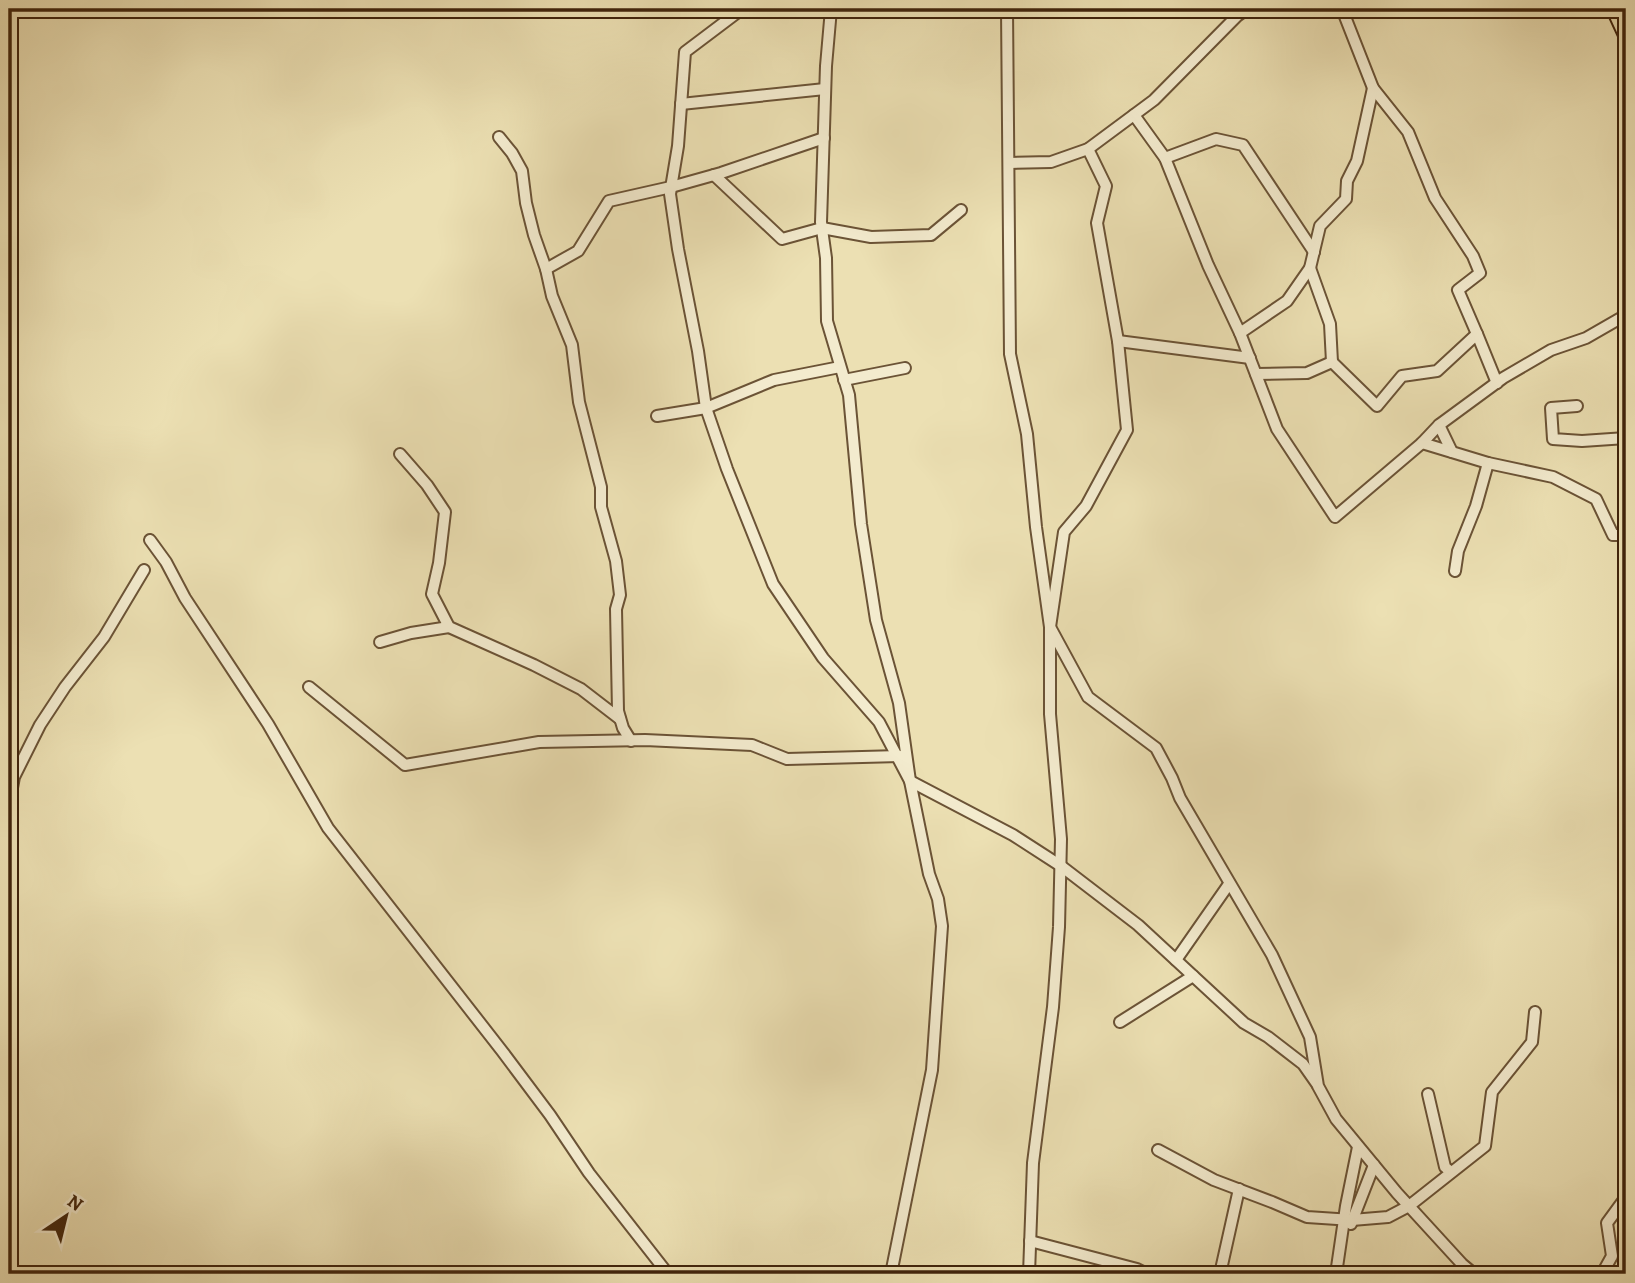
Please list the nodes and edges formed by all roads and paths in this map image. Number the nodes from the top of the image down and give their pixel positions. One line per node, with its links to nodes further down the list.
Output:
1 (742, 9): 10 (street)
2 (831, 9): 9 (street)
3 (1007, 9): 16 (street)
4 (1342, 9): 8 (street)
5 (1614, 9): 7 (main road)
6 (1242, 11): 11 (street)
7 (1626, 35)
8 (1373, 88): 21 (street); 26 (street)
9 (825, 89): 10 (street); 13 (street)
10 (681, 104): 18 (street)
11 (1134, 115): 14 (street); 15 (street)
12 (499, 137): 23 (street)
13 (824, 138): 17 (street); 20 (street)
14 (1088, 149): 16 (street); 27 (street)
15 (1165, 158): 21 (street); 25 (street)
16 (1009, 163): 49 (street)
17 (714, 175): 18 (street); 20 (street)
18 (671, 187): 23 (street); 36 (street)
19 (961, 210): 20 (street)
20 (822, 228): 30 (street)
21 (1314, 252): 22 (street)
22 (1310, 268): 25 (street); 29 (street)
23 (546, 269): 52 (street)
24 (1626, 315): 34 (street)
25 (1240, 333): 28 (street)
26 (1478, 334): 29 (street); 34 (street)
27 (1118, 341): 28 (street); 49 (street)
28 (1250, 358): 32 (street)
29 (1332, 362): 32 (street)
30 (840, 367): 33 (street); 36 (street)
31 (905, 368): 33 (street)
32 (1256, 374): 40 (street)
33 (844, 380): 54 (street)
34 (1497, 383): 38 (street)
35 (1577, 406): 39 (street)
36 (706, 408): 37 (street); 54 (street)
37 (657, 415)
38 (1439, 425): 40 (street); 41 (street)
39 (1626, 438)
40 (1422, 443): 41 (street)
41 (1452, 452): 43 (street)
42 (400, 454): 48 (street)
43 (1488, 463): 44 (street); 47 (street)
44 (1626, 535)
45 (150, 540): 74 (street)
46 (144, 570): 56 (street)
47 (1455, 572)
48 (449, 627): 50 (street); 52 (street)
49 (1049, 627): 57 (street); 58 (street)
50 (380, 642)
51 (309, 687): 53 (street)
52 (620, 719): 53 (street)
53 (631, 741): 54 (street)
54 (902, 756): 55 (street)
55 (910, 781): 57 (street); 75 (street)
56 (9, 804)
57 (1061, 866): 59 (street); 73 (street)
58 (1229, 884): 59 (street); 63 (street)
59 (1176, 960): 60 (street)
60 (1193, 976): 62 (street); 63 (street)
61 (1535, 1012): 68 (street)
62 (1120, 1022)
63 (1318, 1086): 65 (street)
64 (1428, 1094): 68 (street)
65 (1359, 1147): 67 (street); 72 (street)
66 (1158, 1150): 69 (street)
67 (1374, 1165): 71 (street); 72 (street)
68 (1451, 1172): 71 (street)
69 (1239, 1189): 72 (street); 78 (street)
70 (1626, 1197): 82 (street)
71 (1409, 1206): 72 (street); 81 (street)
72 (1348, 1220): 79 (street); 80 (street)
73 (1030, 1241): 76 (street); 77 (street)
74 (668, 1274)
75 (891, 1274)
76 (1029, 1274)
77 (1147, 1274)
78 (1220, 1274)
79 (1336, 1274)
80 (1341, 1274)
81 (1474, 1274)
82 (1602, 1274)

